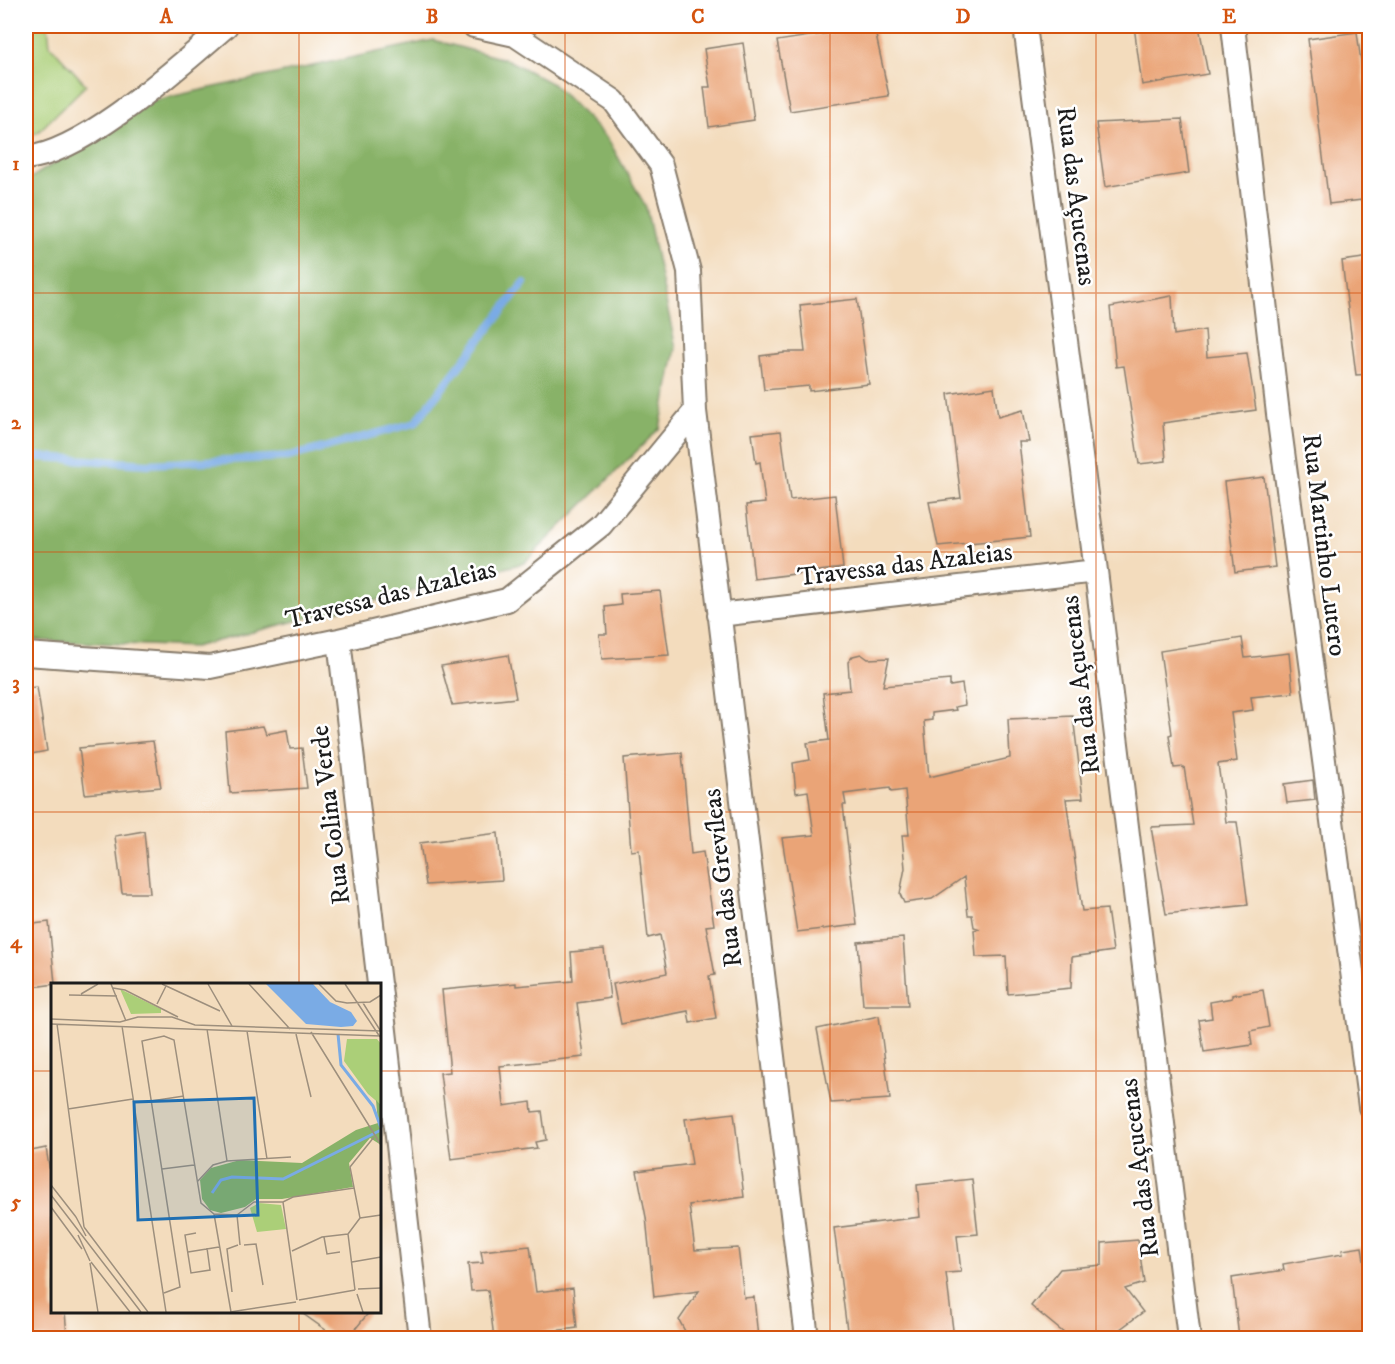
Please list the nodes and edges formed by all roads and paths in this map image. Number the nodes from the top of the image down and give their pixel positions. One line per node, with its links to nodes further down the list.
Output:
1 (226, 26): 6 (street)
2 (474, 26): 5 (street)
3 (1025, 26): 8 (street, Rua das Açucenas)
4 (1233, 26): 14 (street, Rua Martinho Lutero)
5 (514, 30): 7 (street, Rua das Grevíleas)
6 (26, 158)
7 (695, 411): 9 (street, Rua das Grevíleas); 10 (street, Travessa das Azaleias)
8 (1096, 571): 9 (street, Travessa das Azaleias); 17 (street, Rua das Açucenas)
9 (719, 615): 16 (street, Rua das Grevíleas)
10 (339, 640): 11 (street, Travessa das Azaleias); 12 (street, Rua Colina Verde)
11 (26, 654)
12 (379, 983)
13 (381, 1003): 15 (street, Rua Colina Verde)
14 (1370, 1107)
15 (420, 1338)
16 (807, 1338)
17 (1189, 1338)

